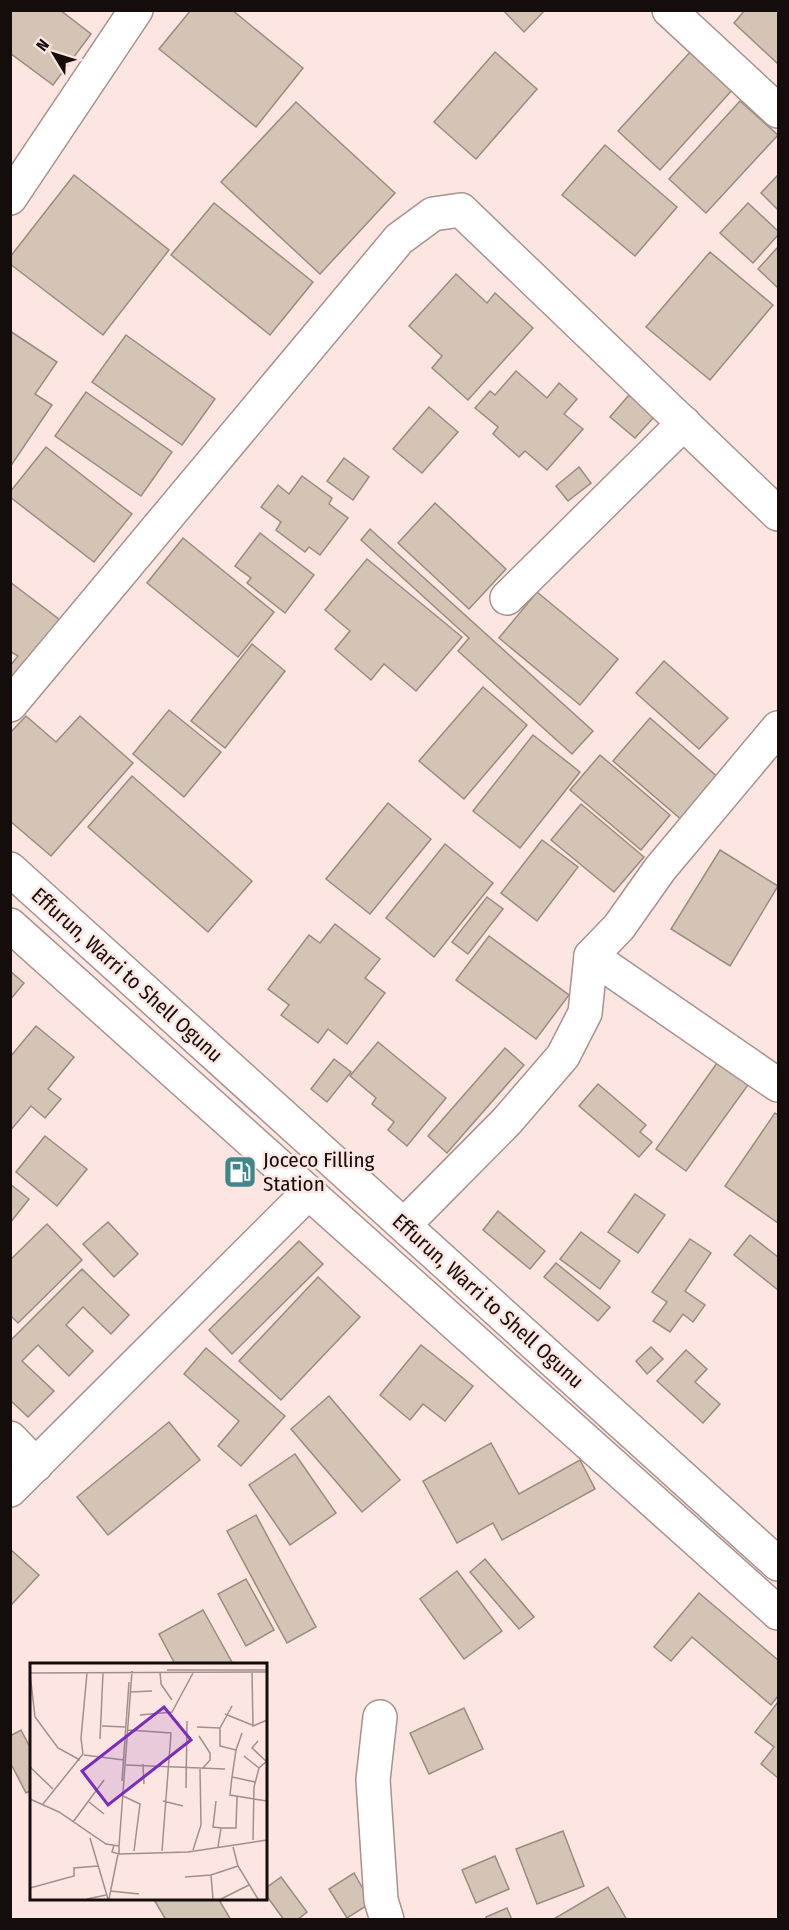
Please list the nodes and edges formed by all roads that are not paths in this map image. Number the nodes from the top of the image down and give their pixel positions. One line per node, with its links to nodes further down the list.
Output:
1 (136, 10): 4 (street)
2 (669, 10): 3 (street)
3 (778, 111)
4 (10, 198)
5 (684, 423): 6 (street); 7 (street); 8 (street)
6 (778, 514)
7 (507, 598)
8 (10, 705)
9 (778, 728): 12 (street)
10 (10, 869): 15 (street, Effurun, Warri to Shell Ogunu)
11 (10, 925): 14 (street, Effurun, Warri to Shell Ogunu)
12 (591, 956): 13 (street); 15 (street)
13 (778, 1085)
14 (308, 1193): 17 (street); 20 (street, Effurun, Warri to Shell Ogunu)
15 (405, 1224): 19 (street, Effurun, Warri to Shell Ogunu)
16 (10, 1438): 17 (street)
17 (36, 1465): 18 (street)
18 (10, 1490)
19 (778, 1564)
20 (778, 1613)
21 (381, 1717): 22 (street)
22 (387, 1920)

